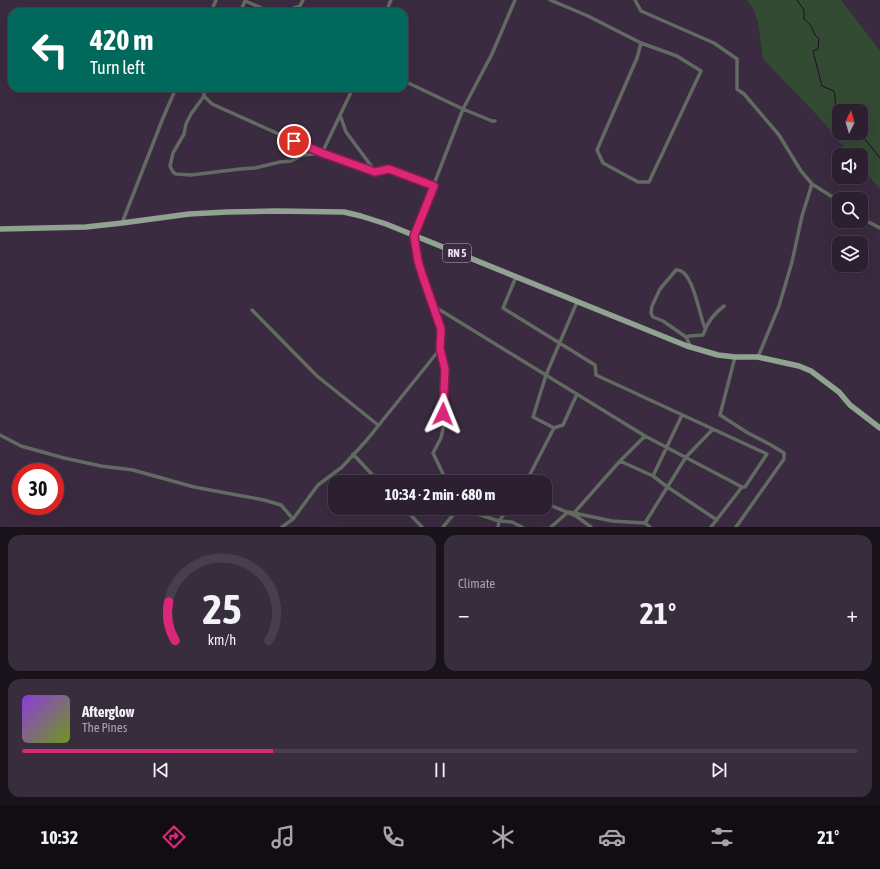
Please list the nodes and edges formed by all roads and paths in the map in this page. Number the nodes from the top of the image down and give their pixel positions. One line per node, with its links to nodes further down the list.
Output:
1 (245, 0): 6 (street)
2 (303, 0): 7 (street)
3 (515, 0): 14 (street)
4 (550, 0): 8 (street)
5 (635, 0): 19 (street)
6 (262, 8)
7 (294, 8)
8 (641, 43): 8 (street)
9 (408, 83): 14 (street)
10 (174, 92): 23 (street)
11 (204, 92): 13 (street)
12 (352, 92): 15 (street)
13 (204, 96): 17 (street); 17 (street)
14 (463, 109): 16 (street); 20 (street)
15 (340, 115): 17 (street); 18 (street)
16 (495, 121)
17 (322, 153): 18 (street)
18 (375, 172): 20 (street)
19 (812, 184): 21 (street); 38 (street)
20 (434, 186): 26 (street)
21 (832, 197)
22 (868, 222): 24 (street)
23 (122, 224): 25 (main road, RN 5); 26 (main road, RN 5)
24 (880, 228)
25 (0, 229)
26 (414, 236): 27 (main road, RN 5); 29 (street)
27 (516, 277): 28 (main road, RN 5); 34 (street)
28 (577, 302): 34 (street); 35 (main road, RN 5)
29 (432, 305): 36 (street); 39 (street)
30 (724, 306): 32 (street)
31 (252, 310): 42 (street)
32 (705, 328): 33 (street); 33 (street)
33 (686, 338): 35 (street)
34 (560, 343): 39 (street); 41 (street)
35 (692, 347): 37 (main road, RN 5)
36 (440, 349): 42 (street); 53 (street)
37 (735, 357): 38 (main road, RN 5); 78 (street)
38 (758, 357): 44 (main road, RN 5)
39 (546, 375): 40 (street); 43 (street)
40 (577, 394): 43 (street); 47 (street)
41 (682, 415): 45 (street); 48 (street)
42 (378, 425): 49 (street)
43 (554, 428): 54 (street)
44 (880, 428)
45 (713, 429): 50 (street); 57 (street)
46 (0, 435): 65 (street)
47 (645, 436): 48 (street); 51 (street)
48 (666, 446): 50 (street); 55 (street)
49 (353, 454): 52 (street); 65 (street)
50 (686, 457): 56 (street); 57 (street)
51 (620, 461): 55 (street); 60 (street)
52 (373, 475)
53 (444, 475)
54 (530, 475)
55 (653, 476): 56 (street)
56 (666, 486): 66 (street); 68 (street)
57 (742, 487): 66 (street)
58 (552, 506): 59 (street)
59 (568, 512): 60 (street); 74 (street); 75 (street)
60 (574, 513): 68 (street)
61 (411, 515): 70 (street)
62 (453, 515): 71 (street)
63 (479, 515): 67 (street)
64 (504, 515): 67 (street)
65 (293, 519): 69 (street)
66 (717, 520): 77 (street)
67 (499, 522): 72 (street); 73 (street)
68 (645, 523): 76 (street)
69 (282, 527)
70 (422, 527)
71 (443, 527)
72 (498, 527)
73 (522, 527)
74 (551, 527)
75 (591, 527)
76 (650, 527)
77 (711, 527)
78 (736, 527)

